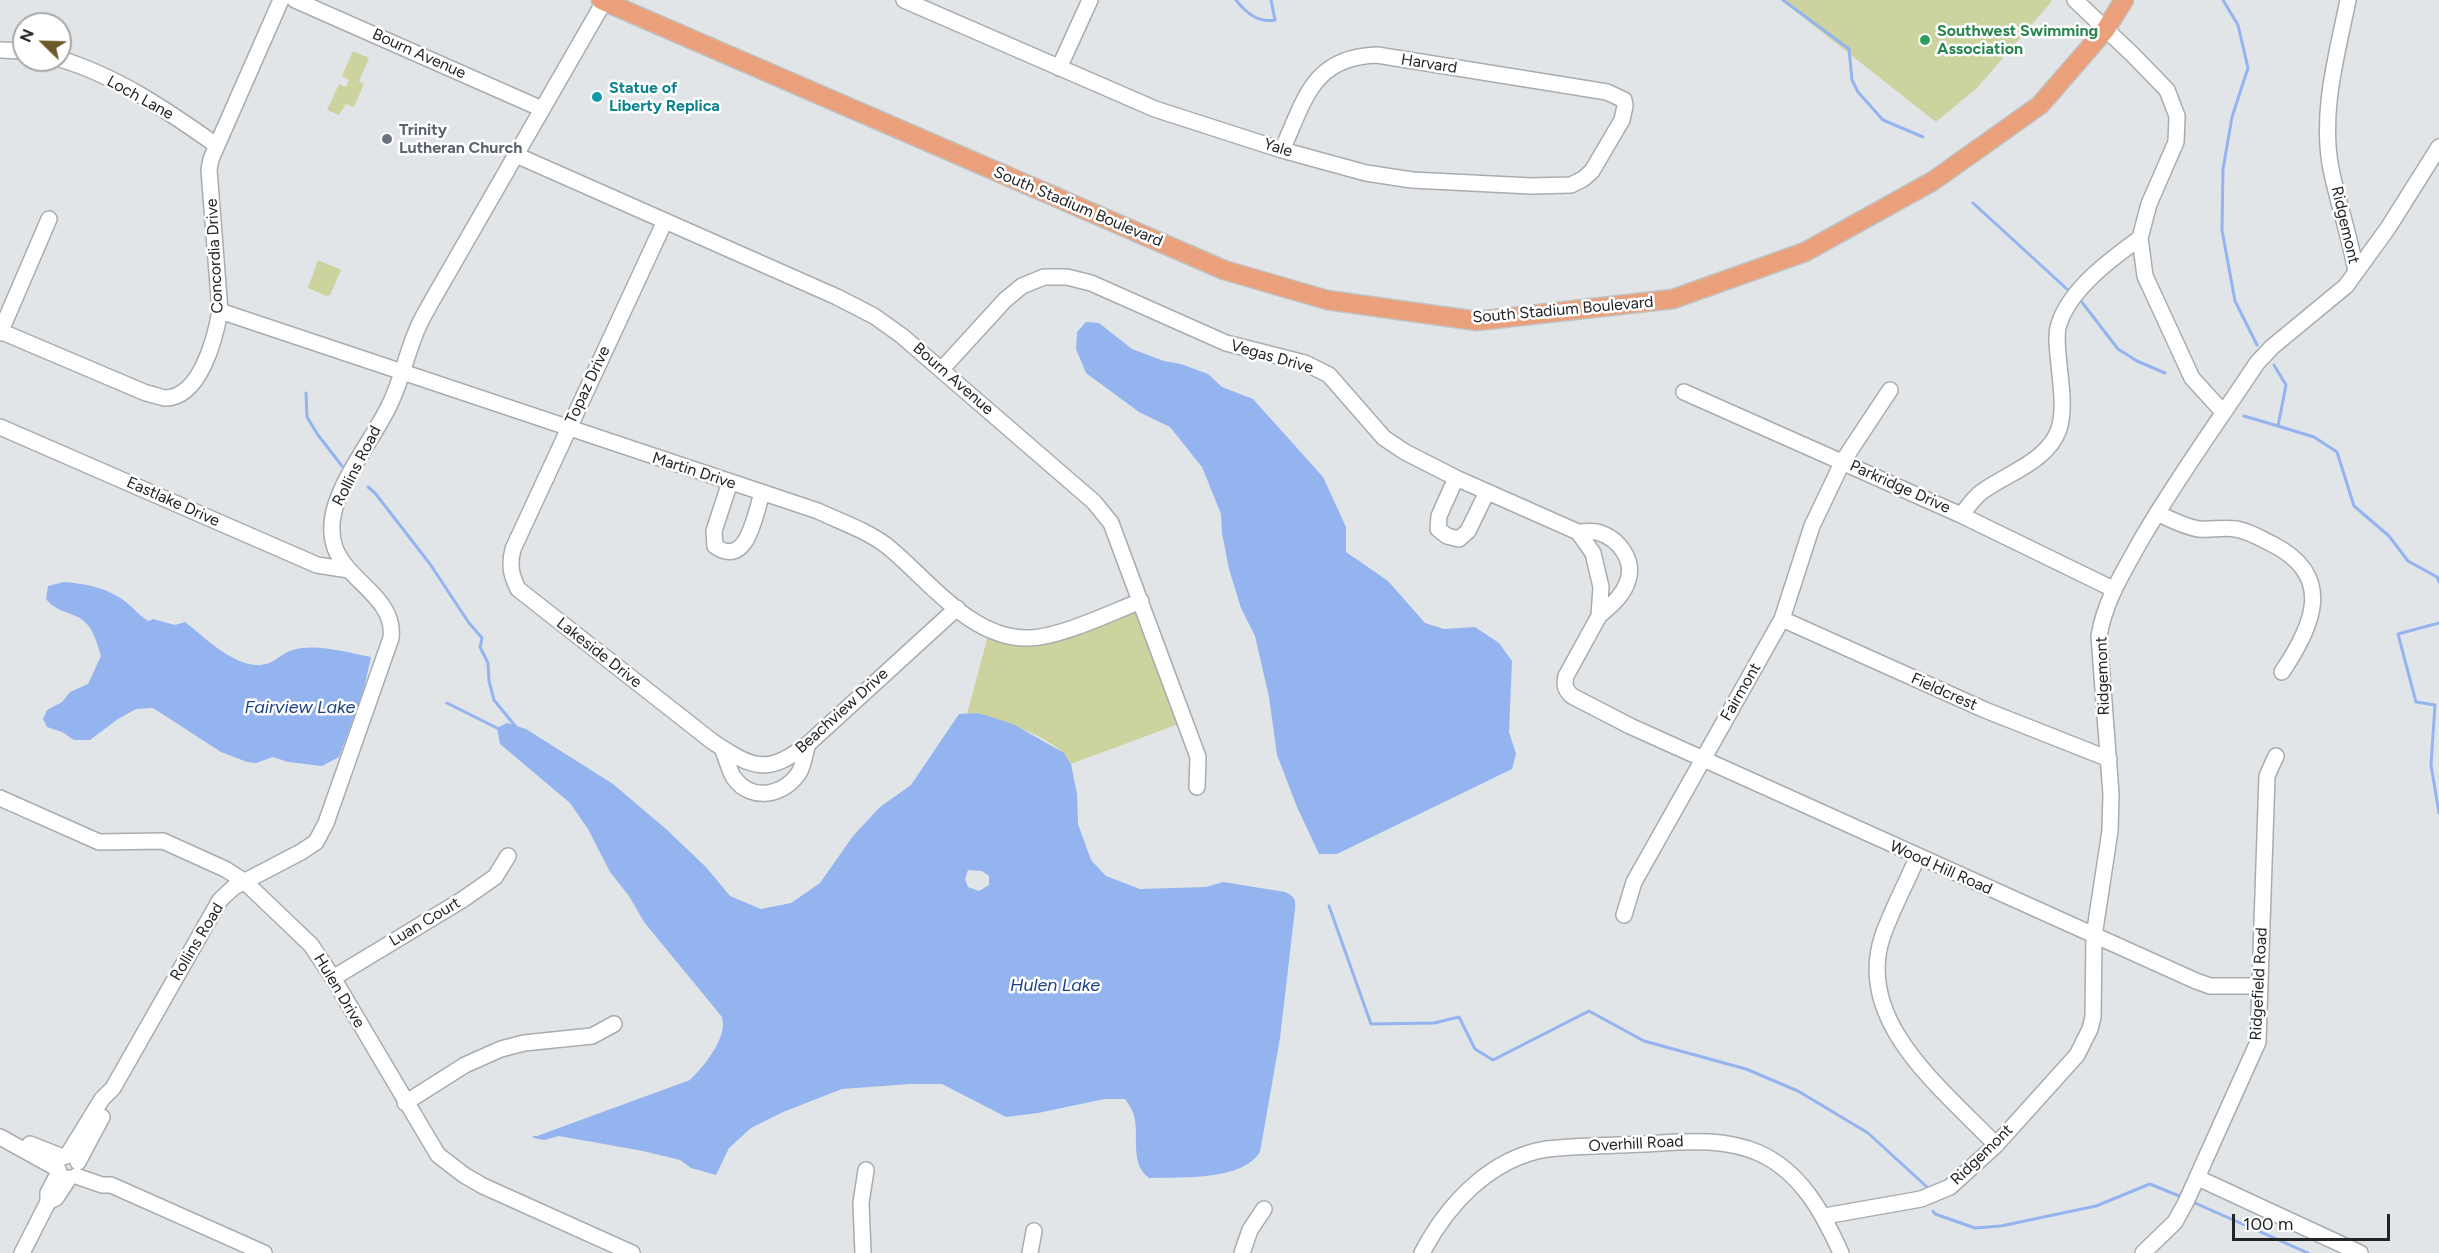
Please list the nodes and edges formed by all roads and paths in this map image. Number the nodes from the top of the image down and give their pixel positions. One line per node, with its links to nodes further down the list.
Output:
1 (281, 0): 14 (street, Concordia Drive)
2 (295, 0): 13 (street, Bourn Avenue)
3 (604, 0): 9 (main road, South Stadium Boulevard); 13 (street, Rollins Road)
4 (904, 0): 11 (street, Yale)
5 (1090, 0): 11 (street)
6 (2075, 0): 9 (street)
7 (2124, 0): 9 (main road, South Stadium Boulevard)
8 (2348, 0): 21 (street, Ridgemont)
9 (2106, 29): 20 (street)
10 (72, 64): 14 (street, Loch Lane)
11 (1059, 68): 16 (street, Yale)
12 (1624, 100): 16 (street, Yale); 16 (street, Harvard)
13 (542, 109): 17 (street, Rollins Road)
14 (216, 145): 22 (street, Concordia Drive)
15 (2439, 147): 21 (street)
16 (1282, 150)
17 (516, 155): 19 (street, Bourn Avenue); 25 (street, Rollins Road)
18 (48, 219): 23 (street)
19 (666, 221): 24 (street, Bourn Avenue); 30 (street, Topaz Drive)
20 (2139, 238): 28 (street); 37 (street)
21 (2356, 272): 28 (street, Ridgemont)
22 (220, 311): 23 (street, Concordia Drive); 25 (street, Martin Drive)
23 (0, 332)
24 (942, 369): 32 (street, Vegas Drive); 42 (street, Bourn Avenue)
25 (402, 373): 30 (street, Martin Drive); 40 (street, Rollins Road)
26 (1890, 390): 31 (street, Fairmont)
27 (1684, 392): 31 (street, Parkridge Drive)
28 (2223, 412): 36 (street, Ridgemont)
29 (0, 427): 40 (street, Eastlake Drive)
30 (567, 429): 33 (street, Martin Drive); 39 (street, Topaz Drive)
31 (1843, 462): 37 (street, Parkridge Drive); 45 (street, Fairmont)
32 (1456, 478): 34 (street, Vegas Drive); 34 (street)
33 (730, 482): 35 (street, Martin Drive); 35 (street)
34 (1486, 492): 38 (street, Vegas Drive)
35 (762, 493): 43 (street, Martin Drive)
36 (2157, 513): 41 (street, Ridgemont); 46 (street)
37 (1961, 515): 41 (street, Parkridge Drive)
38 (1578, 532): 44 (street); 44 (street, Vegas Drive)
39 (513, 549): 48 (street, Lakeside Drive)
40 (349, 570): 56 (street, Rollins Road)
41 (2113, 589): 51 (street, Ridgemont)
42 (1141, 601): 43 (street, Martin Drive); 52 (street, Bourn Avenue)
43 (957, 608): 47 (street, Beachview Drive)
44 (1599, 616): 50 (street, Wood Hill Road)
45 (1782, 619): 50 (street, Fairmont); 51 (street, Fieldcrest)
46 (2282, 672)
47 (808, 744): 48 (street, Beachview Drive); 48 (street)
48 (718, 745)
49 (2276, 756): 60 (street, Ridgefield Road)
50 (1702, 759): 55 (street, Wood Hill Road); 57 (street, Fairmont)
51 (2109, 759): 58 (street, Ridgemont)
52 (1197, 787)
53 (0, 798): 56 (street, Hulen Drive)
54 (508, 856): 59 (street, Luan Court)
55 (1917, 858): 58 (street, Wood Hill Road); 64 (street)
56 (244, 881): 59 (street, Hulen Drive); 65 (street, Rollins Road)
57 (1624, 915)
58 (2094, 936): 60 (street, Wood Hill Road); 64 (street, Ridgemont)
59 (333, 978): 62 (street, Hulen Drive)
60 (2259, 986): 67 (street, Ridgefield Road)
61 (614, 1024): 62 (street)
62 (405, 1103): 74 (street, Hulen Drive)
63 (6, 1140): 65 (street)
64 (1996, 1144): 69 (street, Ridgemont)
65 (69, 1167): 72 (street, Rollins Road); 73 (street)
66 (866, 1170): 75 (street)
67 (2198, 1178): 79 (street, Ridgefield Road); 80 (street)
68 (1264, 1209): 77 (street)
69 (1825, 1216): 71 (street, Overhill Road); 78 (street, Overhill Road)
70 (1034, 1231): 76 (street)
71 (1427, 1252)
72 (22, 1253)
73 (264, 1253)
74 (632, 1253)
75 (863, 1253)
76 (1030, 1253)
77 (1242, 1253)
78 (1841, 1253)
79 (2143, 1253)
80 (2360, 1253)

